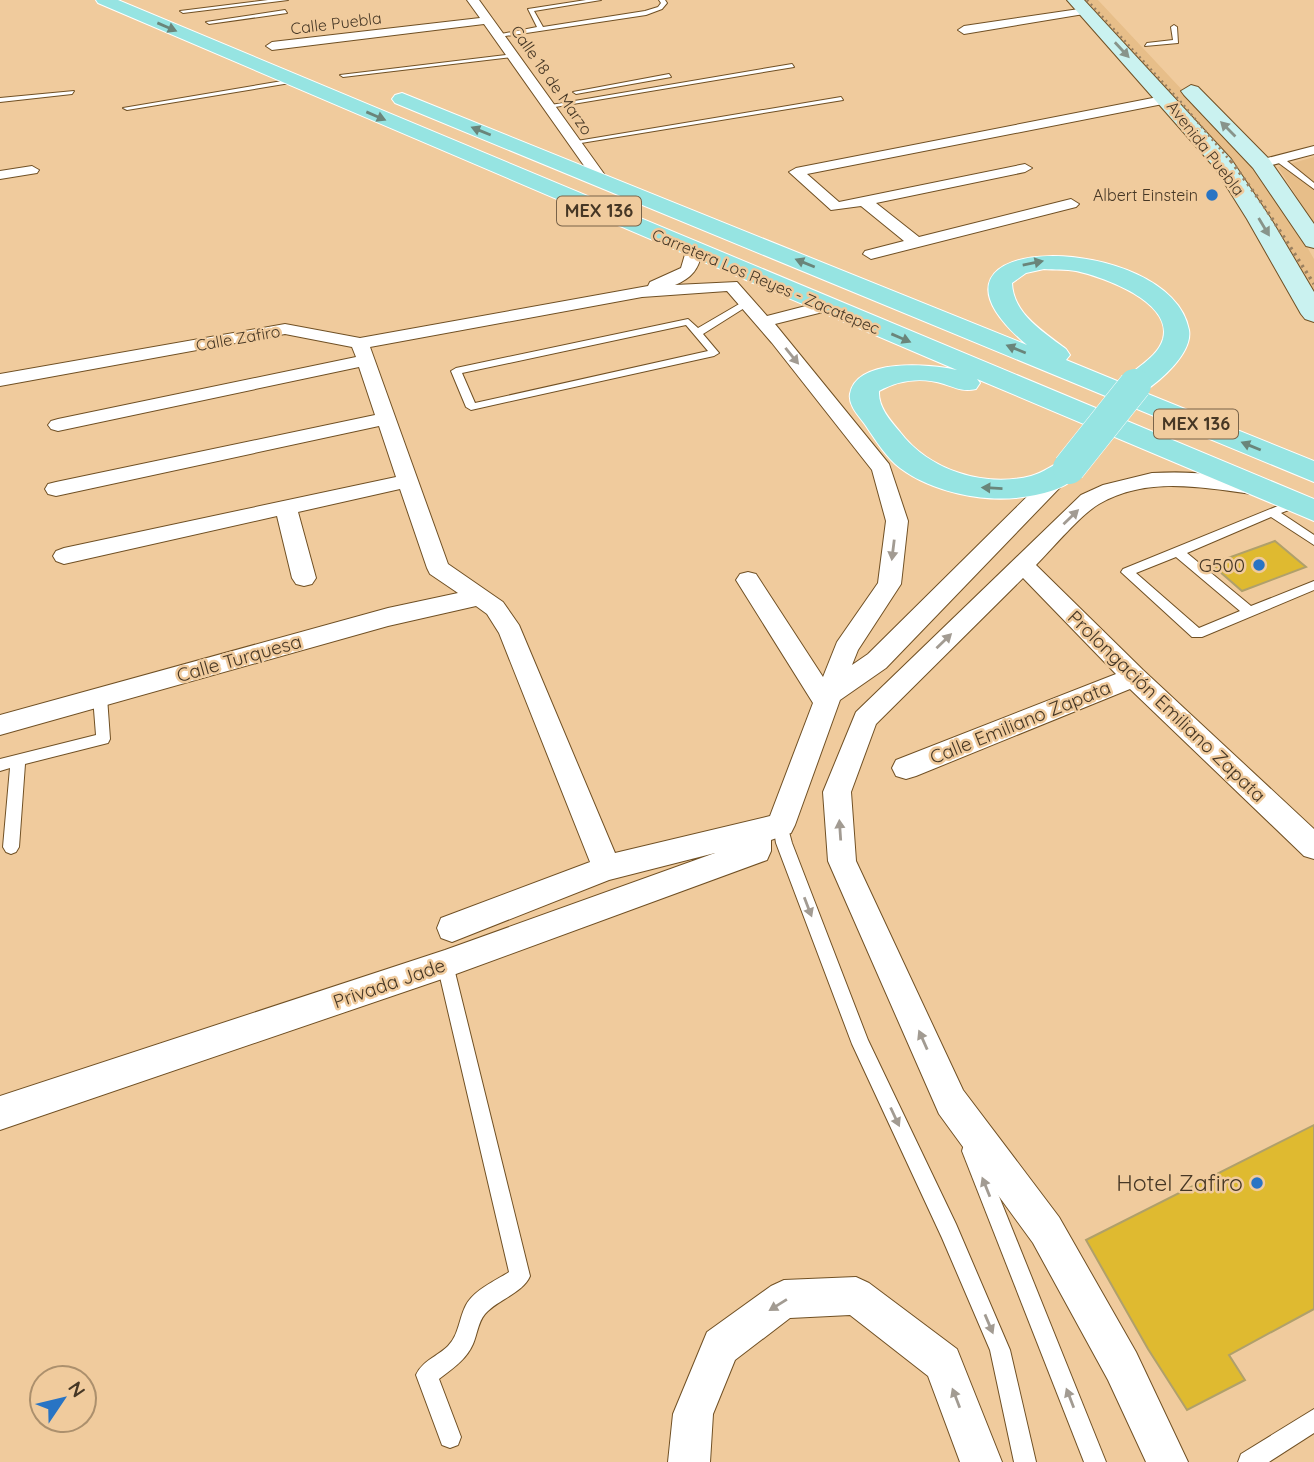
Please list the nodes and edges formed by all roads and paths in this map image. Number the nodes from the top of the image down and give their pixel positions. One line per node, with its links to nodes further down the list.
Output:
1 (104, 0): 23 (main road, Carretera Los Reyes - Zacatepec / MEX 136, one-way to 23)
2 (157, 0): 9 (main road, Carretera Los Reyes - Zacatepec / MEX 136)
3 (285, 0): 9 (lane)
4 (474, 0): 11 (street, Calle 18 de Marzo)
5 (598, 0): 14 (lane)
6 (662, 0): 14 (lane)
7 (1081, 5): 15 (street); 26 (main road, Avenida Puebla, one-way to 26)
8 (285, 12): 10 (lane)
9 (213, 14): 10 (lane); 10 (lane); 18 (main road, Carretera Los Reyes - Zacatepec / MEX 136)
10 (243, 16)
11 (488, 20): 16 (street, Calle 18 de Marzo); 18 (street, Calle Puebla)
12 (1129, 27): 17 (main road)
13 (1174, 27): 17 (lane)
14 (541, 29): 16 (lane)
15 (964, 30)
16 (499, 36): 19 (street, Calle 18 de Marzo)
17 (1147, 45): 35 (main road, one-way to 17)
18 (272, 46): 21 (main road, Carretera Los Reyes - Zacatepec / MEX 136)
19 (512, 55): 21 (lane); 28 (street, Calle 18 de Marzo)
20 (792, 66): 28 (lane)
21 (343, 75): 33 (main road, Carretera Los Reyes - Zacatepec / MEX 136, one-way to 21)
22 (669, 76): 28 (lane)
23 (294, 81): 29 (lane); 36 (main road, Carretera Los Reyes - Zacatepec / MEX 136, one-way to 36)
24 (72, 92): 27 (lane)
25 (841, 99): 30 (lane)
26 (1167, 99): 31 (street); 56 (main road, Avenida Puebla, one-way to 56)
27 (0, 100)
28 (546, 102): 30 (street, Calle 18 de Marzo)
29 (127, 108)
30 (575, 142): 43 (street, Calle 18 de Marzo)
31 (928, 146): 34 (street); 39 (street)
32 (1314, 150): 35 (street)
33 (529, 151): 36 (main road); 43 (main road, Carretera Los Reyes - Zacatepec / MEX 136)
34 (863, 159): 44 (street); 46 (street)
35 (1270, 161): 41 (lane); 48 (main road)
36 (493, 166): 50 (main road, Carretera Los Reyes - Zacatepec / MEX 136)
37 (1025, 167): 39 (street)
38 (32, 170): 40 (street)
39 (959, 171): 44 (street)
40 (0, 174)
41 (1299, 176): 42 (lane); 45 (lane)
42 (1314, 176)
43 (602, 181): 60 (main road, Carretera Los Reyes - Zacatepec / MEX 136, one-way to 43)
44 (893, 184): 46 (street)
45 (1314, 187)
46 (864, 201): 49 (street)
47 (1071, 204): 49 (street)
48 (1314, 241)
49 (916, 243): 51 (street)
50 (694, 251): 52 (main road, Carretera Los Reyes - Zacatepec / MEX 136); 53 (street, Calle Zafiro)
51 (871, 254)
52 (734, 277): 53 (street, Calle Zafiro); 54 (street); 55 (main road, Carretera Los Reyes - Zacatepec / MEX 136)
53 (642, 292): 59 (street, Calle Zafiro)
54 (747, 303): 57 (street); 58 (lane)
55 (825, 306): 57 (street); 62 (main road, Carretera Los Reyes - Zacatepec / MEX 136, one-way to 62)
56 (1314, 314)
57 (763, 322): 84 (street, one-way to 84)
58 (697, 333): 58 (lane)
59 (363, 351): 61 (street, Calle Zafiro); 63 (street); 64 (street)
60 (1079, 375): 65 (main road, Carretera Los Reyes - Zacatepec / MEX 136, one-way to 60); 67 (main road, one-way to 67, bridge)
61 (0, 380)
62 (1065, 407): 67 (main road, one-way to 62); 71 (main road, Carretera Los Reyes - Zacatepec / MEX 136)
63 (385, 419): 69 (street); 70 (street)
64 (58, 425)
65 (1282, 459): 66 (main road); 68 (main road, Carretera Los Reyes - Zacatepec / MEX 136)
66 (1314, 463)
67 (1064, 472): 84 (street)
68 (1314, 472)
69 (406, 481): 72 (street); 80 (street)
70 (56, 489)
71 (1285, 503): 73 (lane); 74 (lane); 76 (street, one-way to 71)
72 (286, 507): 75 (street); 77 (street)
73 (1314, 541)
74 (1178, 552): 81 (lane); 81 (lane)
75 (64, 556)
76 (1022, 564): 82 (street, Prolongación Emiliano Zapata); 90 (street, one-way to 76)
77 (304, 578)
78 (748, 580): 84 (street)
79 (1314, 585): 81 (lane)
80 (479, 597): 83 (street, Calle Turquesa); 94 (street)
81 (1250, 612)
82 (1134, 677): 88 (street, Calle Emiliano Zapata); 93 (street, Prolongación Emiliano Zapata)
83 (100, 697): 85 (street, Calle Turquesa); 86 (lane)
84 (827, 698): 89 (street)
85 (0, 725)
86 (18, 761): 87 (lane); 92 (lane)
87 (0, 765)
88 (906, 768)
89 (797, 781): 90 (street); 91 (street)
90 (837, 792): 97 (street, one-way to 90)
91 (769, 828): 94 (street); 96 (street, Privada Jade); 105 (lane, one-way to 105)
92 (11, 847)
93 (1314, 847)
94 (607, 868): 95 (street)
95 (452, 928)
96 (445, 964): 98 (street, Privada Jade); 101 (lane)
97 (951, 1102): 106 (lane, one-way to 97); 107 (street)
98 (0, 1113)
99 (693, 1414): 102 (street); 103 (lane); 104 (street, one-way to 99)
100 (1314, 1420): 108 (lane)
101 (450, 1437)
102 (689, 1462)
103 (703, 1462)
104 (981, 1462)
105 (1025, 1462)
106 (1095, 1462)
107 (1167, 1462)
108 (1249, 1462)

